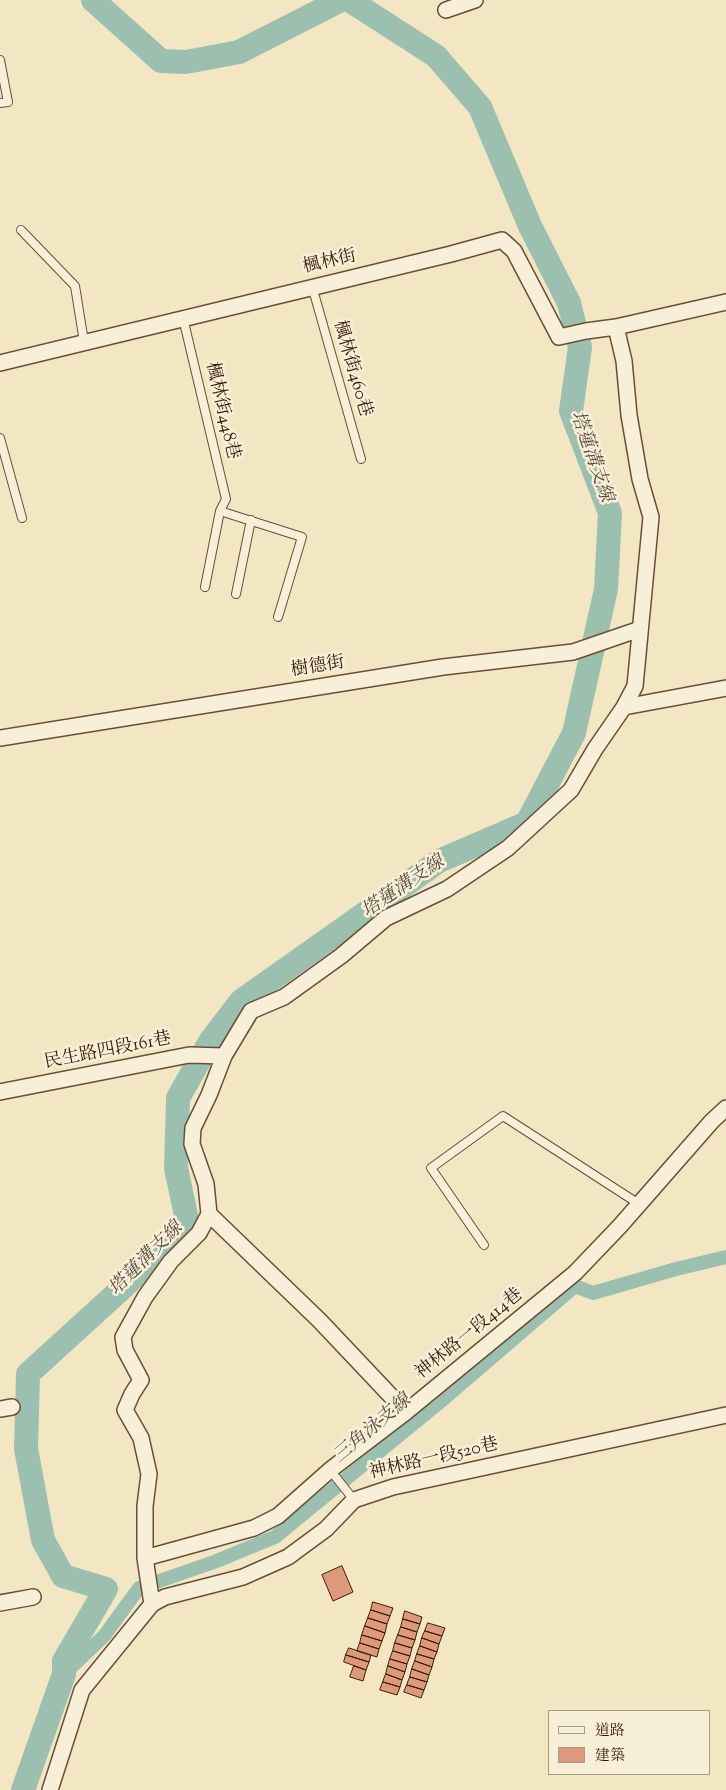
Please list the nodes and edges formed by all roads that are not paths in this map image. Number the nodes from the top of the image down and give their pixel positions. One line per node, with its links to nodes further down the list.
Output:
1 (476, 0): 2 (street)
2 (446, 10)
3 (0, 60): 4 (lane)
4 (0, 103)
5 (20, 230): 10 (lane)
6 (312, 286): 8 (street, 楓林街); 9 (street, 楓林街); 13 (lane, 楓林街460巷)
7 (726, 302): 9 (street)
8 (183, 318): 10 (street, 楓林街); 14 (lane, 楓林街448巷)
9 (616, 327): 20 (street)
10 (84, 342): 11 (street, 楓林街)
11 (0, 363)
12 (0, 438): 15 (lane)
13 (362, 459)
14 (220, 511): 16 (lane); 17 (lane, 楓林街448巷)
15 (22, 518)
16 (250, 520): 18 (lane); 19 (lane)
17 (205, 587)
18 (236, 594)
19 (278, 617)
20 (640, 629): 22 (street); 23 (street, 樹德街)
21 (726, 688): 22 (street)
22 (624, 707): 24 (street)
23 (0, 738)
24 (224, 1056): 25 (street, 民生路四段161巷); 28 (street)
25 (0, 1092)
26 (726, 1108): 27 (street, 神林路一段414巷)
27 (639, 1204): 29 (lane); 30 (street, 神林路一段414巷)
28 (209, 1214): 30 (street); 34 (street)
29 (484, 1245)
30 (406, 1412): 32 (street, 神林路一段414巷)
31 (726, 1415): 33 (street, 神林路一段520巷)
32 (330, 1470): 33 (lane); 34 (street, 神林路一段414巷)
33 (354, 1500): 37 (street, 神林路一段520巷)
34 (145, 1558): 37 (street)
35 (33, 1597): 36 (street)
36 (0, 1603)
37 (152, 1604): 38 (street, 神林路一段520巷)
38 (50, 1790)

